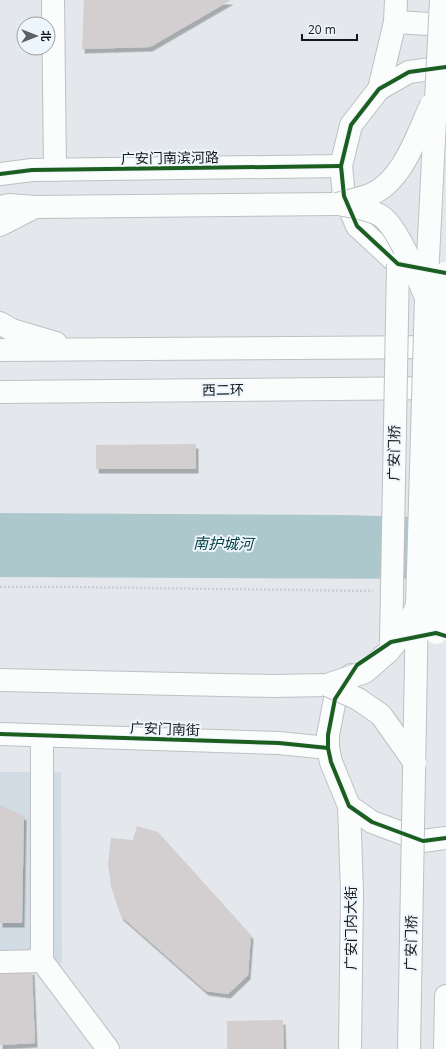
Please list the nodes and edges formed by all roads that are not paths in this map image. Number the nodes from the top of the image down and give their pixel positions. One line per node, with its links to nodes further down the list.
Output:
1 (53, 0): 10 (main road)
2 (396, 0): 4 (main road)
3 (441, 0): 8 (main road, 广安门桥, bridge)
4 (395, 22): 5 (main road); 7 (main road)
5 (446, 24)
6 (446, 67): 7 (main road)
7 (379, 89): 9 (main road)
8 (435, 97): 12 (main road, bridge); 18 (main road, 广安门桥, bridge)
9 (341, 166): 10 (main road, 广安门南滨河路); 16 (main road)
10 (55, 170): 11 (main road, 广安门南滨河路)
11 (0, 174)
12 (337, 204): 14 (main road); 18 (main road, bridge)
13 (0, 206): 14 (main road)
14 (35, 207): 15 (main road)
15 (0, 225)
16 (398, 264): 17 (main road); 27 (main road, 广安门桥, bridge)
17 (446, 273): 26 (main road, bridge)
18 (426, 298): 25 (main road, 广安门桥, bridge)
19 (0, 323): 21 (main road)
20 (446, 346): 21 (main road)
21 (77, 349): 22 (main road)
22 (0, 350)
23 (446, 388): 24 (main road, 西二环)
24 (0, 392)
25 (417, 606): 29 (main road, bridge); 33 (main road, 广安门桥, bridge)
26 (441, 635): 27 (main road)
27 (391, 642): 32 (main road)
28 (0, 680): 29 (main road)
29 (327, 685): 33 (main road, bridge)
30 (0, 734): 31 (main road, 广安门南街)
31 (42, 736): 32 (main road, 广安门南街); 36 (main road)
32 (328, 748): 34 (main road)
33 (415, 763): 41 (main road, 广安门桥, bridge)
34 (349, 806): 35 (main road); 40 (main road, 广安门内大街)
35 (446, 838)
36 (42, 961): 37 (main road); 39 (main road)
37 (0, 962)
38 (446, 996): 42 (main road)
39 (108, 1049)
40 (350, 1049)
41 (409, 1049)
42 (445, 1049)

